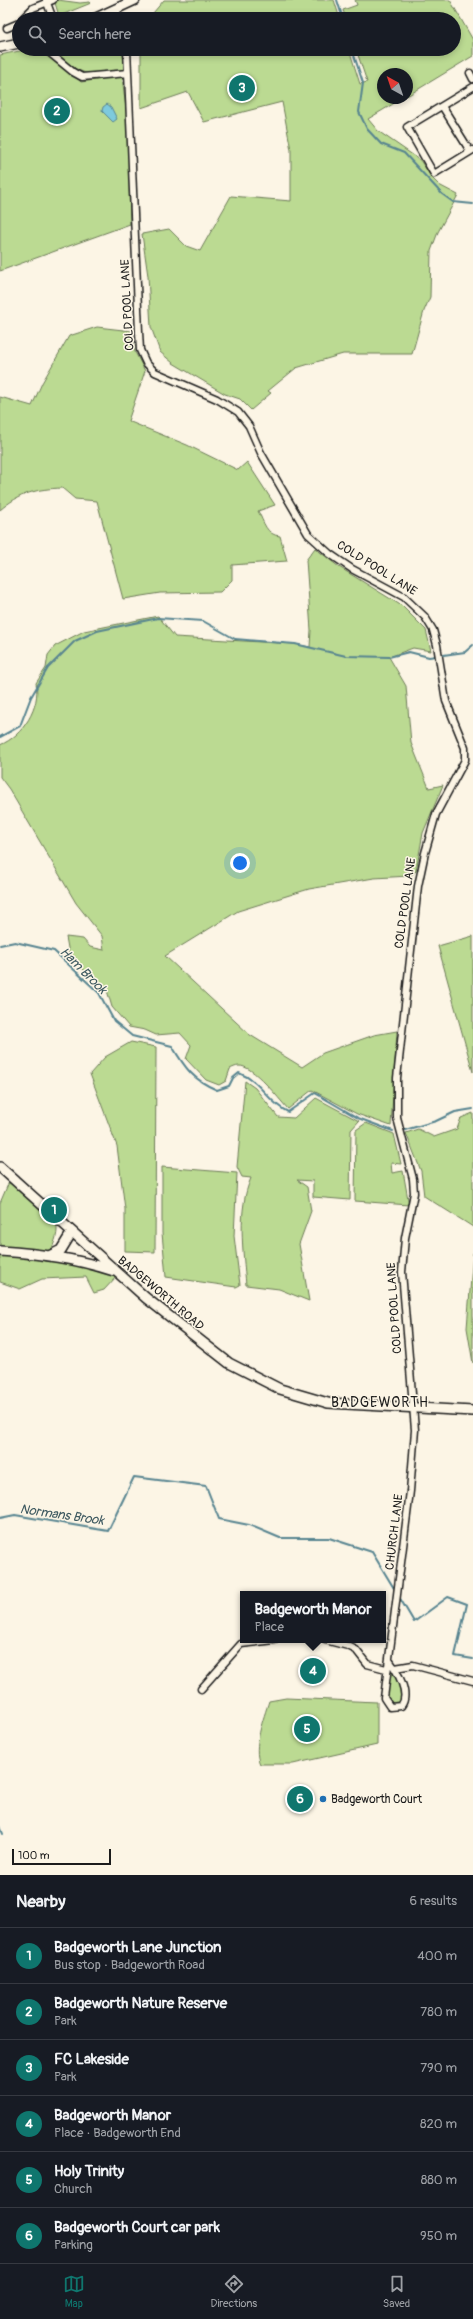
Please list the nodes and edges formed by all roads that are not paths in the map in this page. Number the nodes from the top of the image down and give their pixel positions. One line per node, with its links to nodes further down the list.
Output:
1 (136, 0): 3 (street)
2 (49, 1): 4 (street); 5 (street)
3 (116, 10): 6 (street)
4 (29, 12)
5 (52, 12)
6 (111, 12)
7 (12, 25): 8 (street)
8 (6, 28)
9 (12, 44): 10 (street)
10 (0, 47)
11 (54, 56): 13 (street)
12 (127, 56): 13 (street, COLD POOL LANE)
13 (128, 73): 24 (street, COLD POOL LANE)
14 (473, 87): 15 (street)
15 (442, 106): 16 (street); 16 (street)
16 (472, 150)
17 (0, 1168): 18 (street, BADGEWORTH ROAD)
18 (72, 1232): 19 (street, BADGEWORTH ROAD); 21 (street)
19 (89, 1247): 22 (street); 23 (street, BADGEWORTH ROAD)
20 (0, 1251): 21 (street)
21 (52, 1255): 22 (street)
22 (83, 1260): 23 (street)
23 (117, 1272): 24 (street, BADGEWORTH ROAD)
24 (413, 1407): 25 (street, BADGEWORTH ROAD); 28 (street, CHURCH LANE)
25 (473, 1411)
26 (250, 1643): 32 (street)
27 (336, 1643): 30 (street)
28 (389, 1660): 29 (street, CHURCH LANE); 30 (street, CHURCH LANE)
29 (395, 1668): 30 (street, CHURCH LANE); 31 (street)
30 (386, 1669)
31 (473, 1681)
32 (201, 1689)

